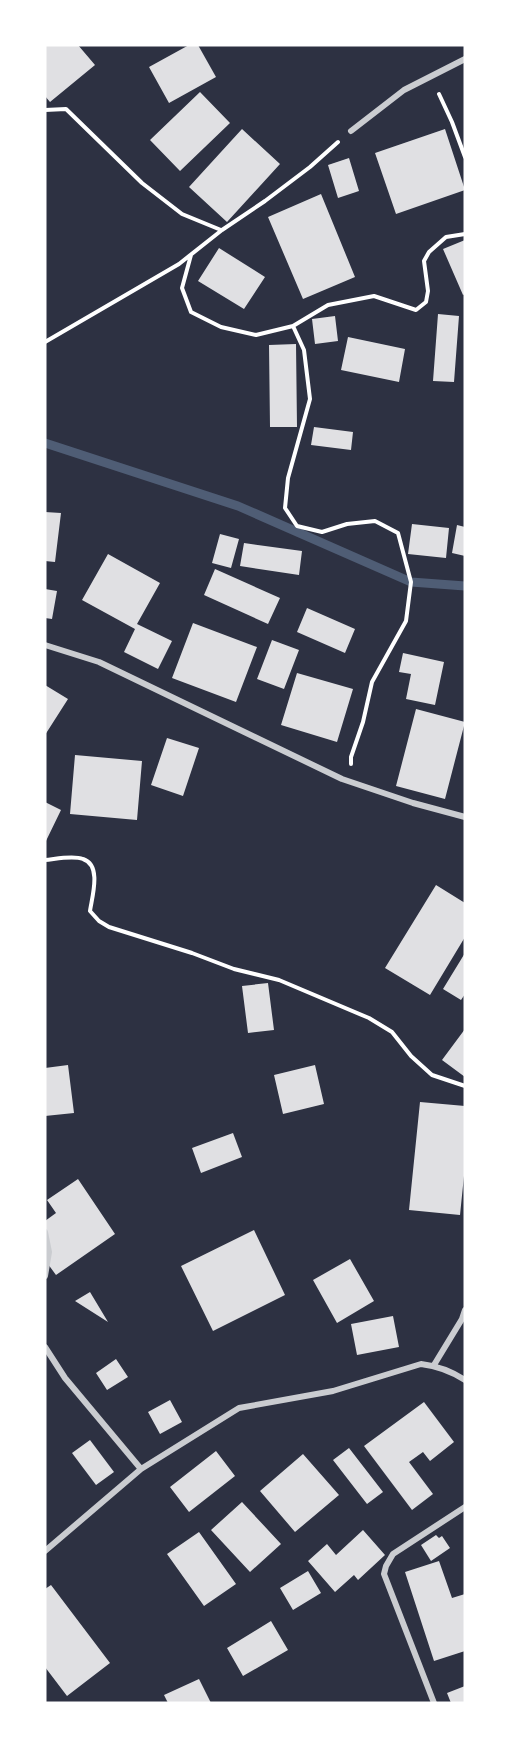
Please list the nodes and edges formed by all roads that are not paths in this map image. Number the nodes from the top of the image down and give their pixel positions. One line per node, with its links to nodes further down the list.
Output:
1 (465, 60): 2 (street)
2 (351, 131)
3 (45, 645): 4 (street)
4 (465, 817)
5 (45, 1232): 6 (street)
6 (45, 1276)
7 (465, 1310): 9 (street)
8 (45, 1347): 11 (street)
9 (434, 1365): 10 (street); 11 (street)
10 (465, 1380)
11 (141, 1469): 13 (street)
12 (465, 1507): 14 (street)
13 (45, 1551)
14 (434, 1703)

